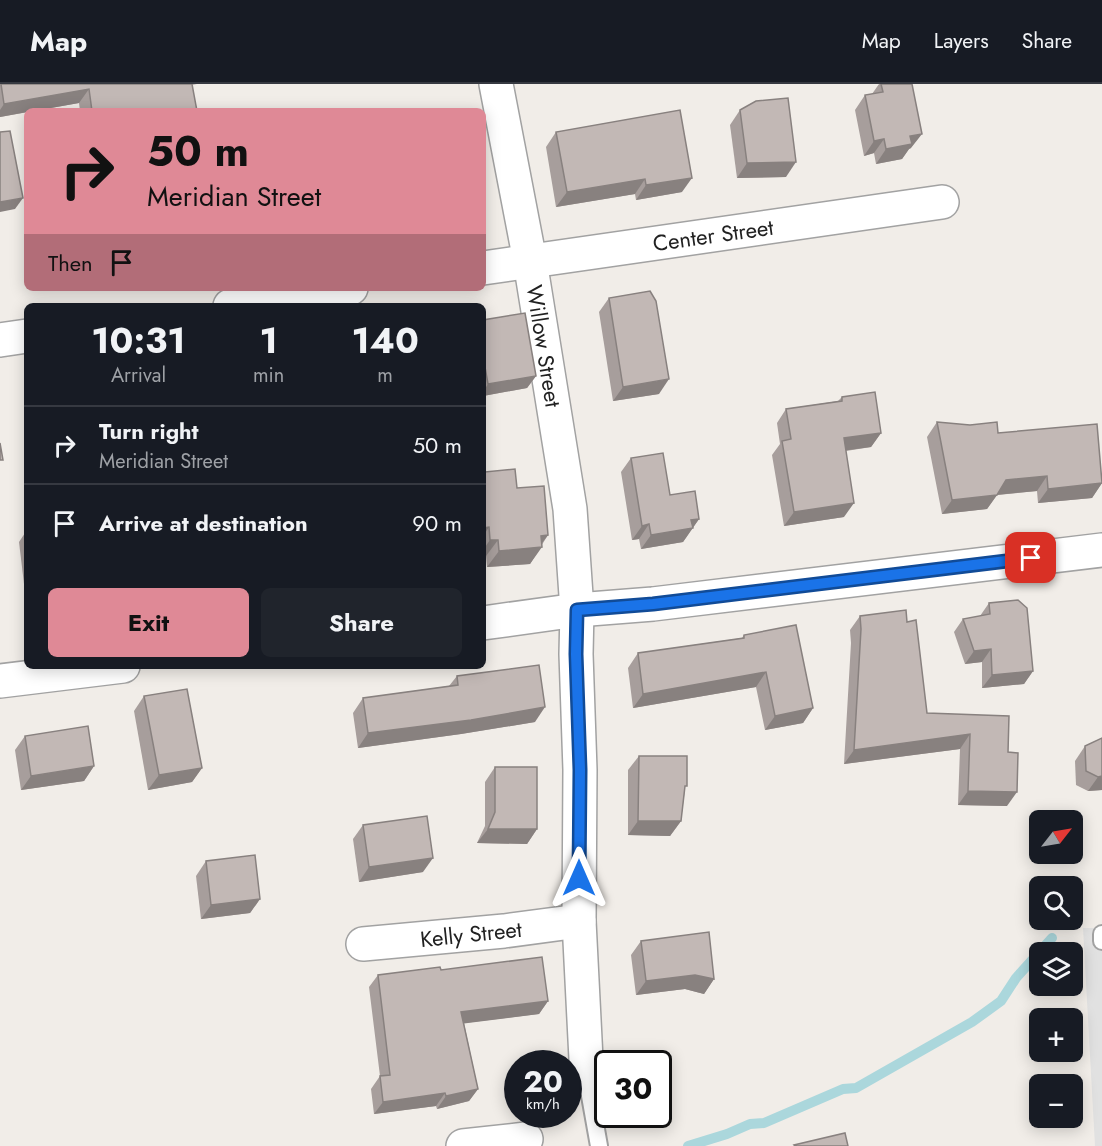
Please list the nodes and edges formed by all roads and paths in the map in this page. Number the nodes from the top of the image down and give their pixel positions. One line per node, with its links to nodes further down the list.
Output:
1 (496, 84): 3 (street, Willow Street)
2 (942, 202): 3 (street, Center Street)
3 (530, 261): 4 (street, Center Street); 10 (street, Willow Street)
4 (486, 268)
5 (331, 291): 6 (street)
6 (250, 303)
7 (24, 336): 8 (street)
8 (0, 340)
9 (1102, 550): 10 (street)
10 (577, 610): 11 (street); 14 (street, Willow Street)
11 (486, 623)
12 (98, 669): 13 (street)
13 (0, 681)
14 (579, 921): 17 (street, Kelly Street); 18 (street, Willow Street)
15 (1102, 934): 16 (lane)
16 (1102, 941)
17 (363, 944)
18 (587, 1079): 21 (lane)
19 (526, 1139): 20 (street)
20 (479, 1145)
21 (599, 1146)

